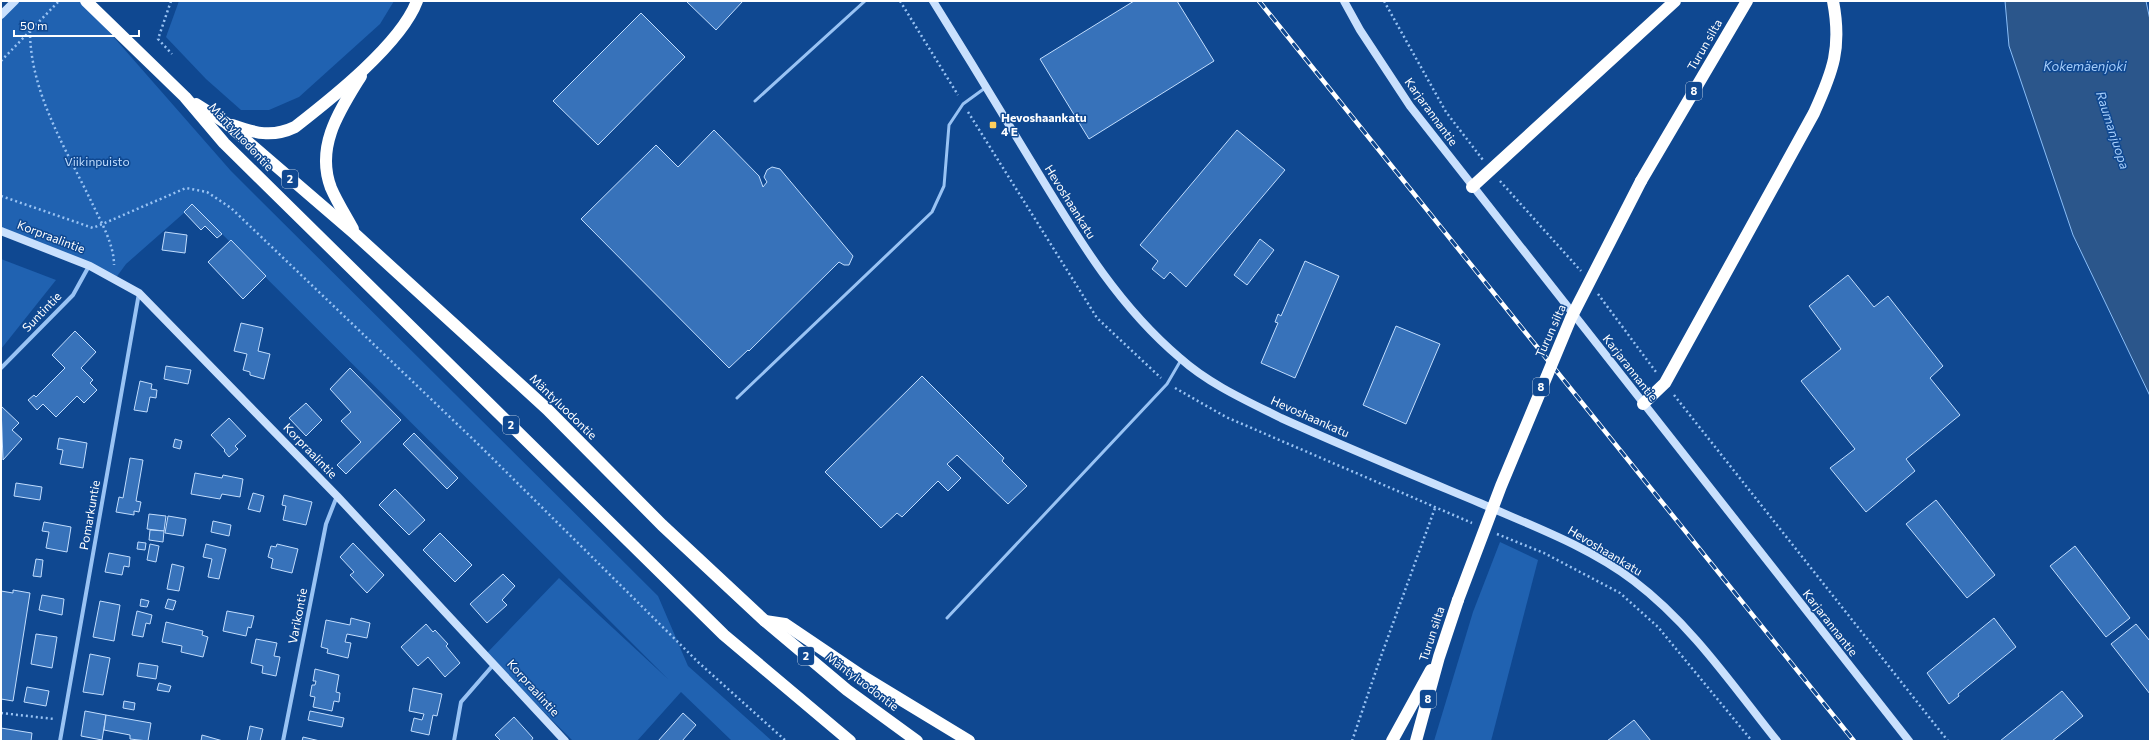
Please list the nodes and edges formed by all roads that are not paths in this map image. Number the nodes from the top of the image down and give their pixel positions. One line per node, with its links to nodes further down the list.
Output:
1 (15, 1): 10 (street)
2 (86, 1): 13 (highway, Mäntyluodontie / 2)
3 (417, 1): 11 (highway)
4 (865, 1): 14 (lane)
5 (933, 1): 12 (street, Hevoshaankatu)
6 (1344, 1): 16 (street, Karjarannantie)
7 (1675, 1): 16 (highway)
8 (1747, 1): 28 (highway, Turun silta / 8, bridge)
9 (1833, 1): 24 (highway)
10 (1, 15)
11 (367, 66): 15 (highway); 18 (highway)
12 (986, 87): 21 (street, Hevoshaankatu); 23 (lane)
13 (185, 97): 15 (highway, Mäntyluodontie / 2); 34 (highway, Mäntyluodontie / 2)
14 (755, 101)
15 (226, 123): 18 (highway, Mäntyluodontie / 2)
16 (1472, 187): 24 (street, Karjarannantie)
17 (1, 231): 19 (street, Korpraalintie)
18 (355, 234): 27 (highway, Mäntyluodontie / 2)
19 (90, 266): 20 (street, Korpraalintie); 22 (street, Suntintie)
20 (139, 293): 25 (street, Korpraalintie); 30 (street, Pomarkuntie)
21 (1181, 360): 26 (lane); 39 (street, Hevoshaankatu)
22 (1, 368)
23 (737, 398)
24 (1643, 404): 40 (street, Karjarannantie)
25 (337, 496): 29 (street, Korpraalintie); 31 (street, Varikontie)
26 (947, 618)
27 (765, 621): 35 (highway, Mäntyluodontie / 2); 36 (highway)
28 (1439, 657): 37 (highway); 38 (highway, Turun silta / 8)
29 (495, 664): 32 (street); 33 (street, Korpraalintie)
30 (60, 741)
31 (283, 741)
32 (454, 741)
33 (565, 741)
34 (850, 741)
35 (917, 741)
36 (969, 741)
37 (1392, 741)
38 (1416, 741)
39 (1777, 741)
40 (1909, 741)

